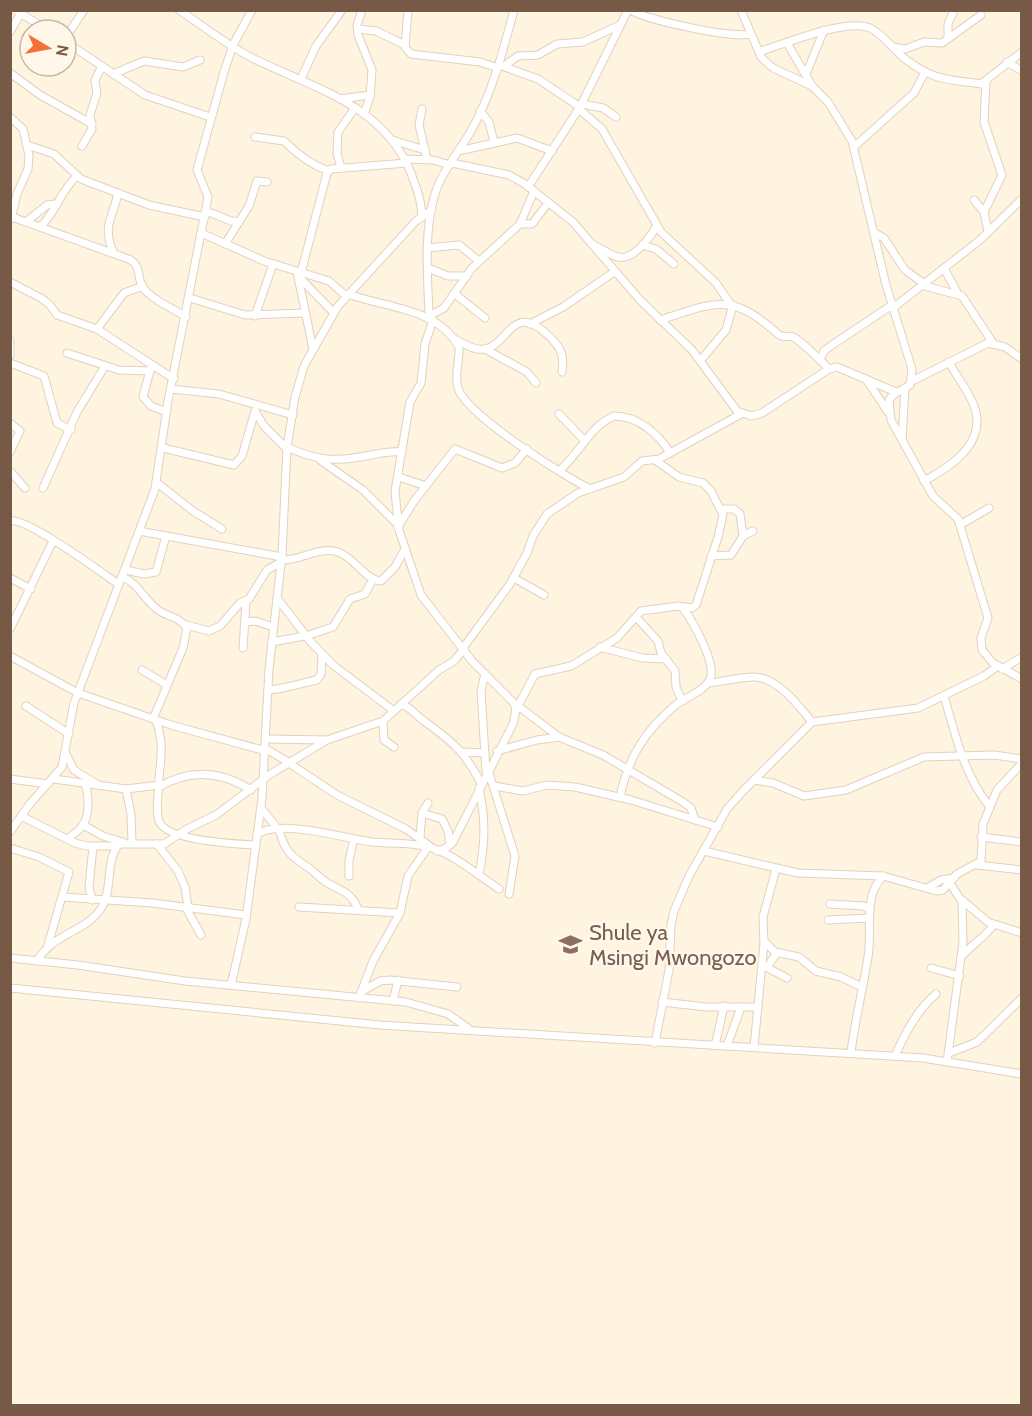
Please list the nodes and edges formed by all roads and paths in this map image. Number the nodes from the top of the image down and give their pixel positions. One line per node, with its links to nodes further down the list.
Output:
1 (179, 10): 20 (street)
2 (252, 10): 20 (street)
3 (342, 10): 35 (street)
4 (362, 10): 14 (street)
5 (408, 10): 21 (street)
6 (514, 10): 29 (street)
7 (741, 10): 17 (street)
8 (954, 10): 18 (street)
9 (635, 11): 13 (street); 17 (street)
10 (18, 12): 11 (street); 16 (street)
11 (30, 14)
12 (981, 15): 18 (street)
13 (620, 26): 29 (street); 40 (street)
14 (358, 29): 21 (street); 38 (street)
15 (824, 30): 19 (street); 22 (street); 34 (street)
16 (10, 32)
17 (750, 34): 24 (street)
18 (948, 37): 22 (street)
19 (787, 44): 24 (street); 34 (street)
20 (233, 45): 35 (street); 46 (street)
21 (405, 45): 29 (street)
22 (893, 47): 31 (street)
23 (78, 48): 28 (street)
24 (759, 52): 37 (street)
25 (1022, 52): 27 (street)
26 (200, 60): 33 (street)
27 (1007, 62): 30 (street); 36 (street)
28 (102, 66): 33 (street); 48 (street)
29 (501, 67): 40 (street); 43 (street)
30 (1022, 71)
31 (926, 72): 36 (street); 54 (street)
32 (10, 74): 48 (street)
33 (113, 74): 46 (street)
34 (806, 74): 37 (street)
35 (301, 79): 39 (street)
36 (986, 82): 74 (street)
37 (812, 86): 54 (street)
38 (370, 95): 39 (street); 44 (street)
39 (340, 99): 41 (street)
40 (580, 107): 47 (street); 57 (street); 81 (street)
41 (356, 108): 44 (street); 62 (street)
42 (422, 109): 55 (street)
43 (480, 111): 51 (street); 56 (street)
44 (364, 114): 50 (street)
45 (10, 117): 52 (street)
46 (210, 117): 75 (street)
47 (616, 117)
48 (92, 124): 53 (street)
49 (255, 137): 63 (street)
50 (392, 140): 55 (street); 59 (street)
51 (494, 142): 56 (street); 57 (street)
52 (27, 145): 64 (street); 68 (street)
53 (82, 146)
54 (854, 147): 86 (street)
55 (424, 150): 58 (street)
56 (460, 151): 60 (street); 61 (street)
57 (552, 151): 66 (street)
58 (428, 159): 59 (street); 60 (street)
59 (407, 161): 62 (street); 76 (street)
60 (451, 164): 61 (street); 73 (street)
61 (466, 166): 66 (street)
62 (341, 168): 63 (street)
63 (329, 171): 99 (street)
64 (77, 176): 67 (street); 72 (street)
65 (267, 182): 79 (street)
66 (531, 189): 71 (street); 80 (street)
67 (118, 193): 75 (street); 83 (street)
68 (14, 194): 77 (street)
69 (1022, 199): 84 (street)
70 (974, 200): 74 (street)
71 (548, 203): 80 (street); 87 (street)
72 (55, 204): 78 (street); 82 (street)
73 (432, 210): 76 (street); 91 (street)
74 (984, 212): 84 (street)
75 (205, 215): 79 (street); 85 (street)
76 (422, 217): 107 (street)
77 (11, 219): 78 (street)
78 (26, 222): 82 (street)
79 (239, 222): 88 (street)
80 (520, 224): 93 (street)
81 (657, 226): 89 (street); 109 (street)
82 (40, 228): 90 (street)
83 (107, 232): 90 (street); 92 (street)
84 (988, 232): 97 (street)
85 (201, 233): 88 (street); 108 (street)
86 (875, 233): 104 (street); 110 (street)
87 (590, 243): 89 (street); 98 (street)
88 (225, 244): 94 (street)
89 (642, 245): 95 (street)
90 (102, 248): 92 (street)
91 (427, 248): 93 (street); 96 (street)
92 (113, 252): 103 (street)
93 (479, 261): 101 (street)
94 (273, 264): 99 (street); 113 (street)
95 (674, 264)
96 (428, 268): 100 (street); 115 (street)
97 (945, 270): 104 (street); 106 (street)
98 (614, 272): 117 (street); 118 (street)
99 (299, 274): 107 (street); 111 (street); 112 (street)
100 (449, 276): 101 (street); 105 (street)
101 (467, 276): 105 (street)
102 (10, 282): 119 (street)
103 (143, 286): 114 (street); 119 (street)
104 (925, 286): 106 (street); 110 (street)
105 (457, 292): 115 (street); 116 (street)
106 (958, 294): 122 (street)
107 (347, 295): 111 (street); 115 (street)
108 (190, 298): 113 (street); 114 (street)
109 (732, 305): 117 (street); 128 (street); 129 (street)
110 (893, 307): 128 (street); 138 (street)
111 (334, 313): 123 (street)
112 (305, 314): 113 (street); 123 (street)
113 (255, 316)
114 (186, 317): 136 (street)
115 (430, 318): 120 (street); 157 (street)
116 (485, 318)
117 (660, 320): 129 (street)
118 (531, 324): 124 (street); 135 (street)
119 (96, 329): 133 (street)
120 (454, 339): 124 (street); 155 (street)
121 (10, 341): 126 (street)
122 (993, 343): 127 (street); 130 (street)
123 (313, 349): 148 (street)
124 (484, 349): 139 (street)
125 (67, 353): 132 (street)
126 (10, 355)
127 (1022, 359)
128 (820, 360): 134 (street)
129 (700, 361): 147 (street)
130 (949, 362): 138 (street); 164 (street)
131 (10, 363): 150 (street)
132 (105, 366): 133 (street); 150 (street)
133 (151, 368): 136 (street); 144 (street)
134 (829, 369): 137 (street); 147 (street)
135 (562, 372)
136 (174, 379): 141 (street)
137 (866, 379): 142 (street); 145 (street)
138 (912, 381): 140 (street)
139 (536, 383)
140 (905, 388): 142 (street); 152 (street)
141 (171, 390): 143 (street); 144 (street)
142 (896, 392): 145 (street)
143 (253, 407): 148 (street); 153 (street); 154 (street)
144 (167, 412): 153 (street)
145 (889, 412): 152 (street)
146 (559, 414): 151 (street)
147 (741, 414): 158 (street)
148 (294, 415): 154 (street)
149 (10, 423): 156 (street)
150 (70, 430): 168 (street)
151 (585, 441): 158 (street); 161 (street)
152 (902, 442): 164 (street)
153 (163, 448): 165 (street)
154 (287, 448): 159 (street); 183 (street)
155 (527, 449): 161 (street); 166 (street)
156 (10, 452)
157 (402, 452): 159 (street); 163 (street)
158 (670, 453): 160 (street)
159 (317, 459): 174 (street)
160 (655, 460): 169 (street); 171 (street)
161 (560, 470): 169 (street)
162 (10, 471): 167 (street)
163 (399, 477): 166 (street); 174 (street)
164 (924, 481): 173 (street)
165 (156, 482): 175 (street); 176 (street)
166 (426, 486): 174 (street)
167 (25, 488)
168 (43, 489)
169 (590, 489): 186 (street)
170 (989, 508): 173 (street)
171 (721, 509): 179 (street); 182 (street)
172 (10, 521): 180 (street)
173 (960, 525): 208 (street)
174 (398, 526): 181 (street)
175 (222, 529)
176 (139, 531): 178 (street); 184 (street)
177 (753, 531): 179 (street)
178 (166, 536): 183 (street); 184 (street)
179 (743, 536): 182 (street)
180 (53, 541): 188 (street); 189 (street)
181 (405, 549): 187 (street); 203 (street)
182 (711, 556): 193 (street)
183 (281, 560): 187 (street); 191 (street); 192 (street)
184 (124, 573): 188 (street); 196 (street)
185 (10, 578): 189 (street)
186 (514, 578): 190 (street); 203 (street)
187 (373, 579): 199 (street)
188 (118, 584): 215 (street)
189 (31, 589): 198 (street)
190 (544, 595)
191 (277, 598): 197 (street); 199 (street)
192 (246, 602): 195 (street); 196 (street)
193 (682, 607): 194 (street); 212 (street)
194 (636, 617): 201 (street); 207 (street)
195 (245, 622): 197 (street); 202 (street)
196 (186, 625): 213 (street)
197 (273, 627): 200 (street)
198 (10, 629)
199 (306, 636): 200 (street); 204 (street)
200 (272, 642): 214 (street)
201 (600, 646): 207 (street); 220 (street)
202 (243, 648)
203 (463, 648): 210 (street); 218 (street)
204 (322, 655): 214 (street); 221 (street)
205 (10, 656): 215 (street)
206 (1022, 657): 208 (street)
207 (666, 659): 217 (street)
208 (1000, 668): 211 (street); 216 (street)
209 (142, 670): 213 (street)
210 (485, 674): 220 (street); 234 (street)
211 (1022, 679)
212 (708, 683): 217 (street); 224 (street)
213 (167, 685): 222 (street)
214 (268, 690): 227 (street)
215 (78, 693): 222 (street); 225 (street)
216 (944, 696): 224 (street); 235 (street)
217 (682, 701): 238 (street)
218 (401, 704): 221 (street); 231 (street)
219 (26, 706): 225 (street)
220 (517, 708): 226 (street); 232 (street)
221 (394, 711): 223 (street)
222 (155, 719): 230 (street); 246 (street)
223 (383, 721): 228 (street); 229 (street)
224 (812, 722): 242 (street)
225 (69, 734): 233 (street)
226 (560, 737): 232 (street); 238 (street)
227 (267, 739): 228 (street); 230 (street)
228 (327, 740): 237 (street)
229 (394, 747)
230 (266, 750): 237 (street); 241 (street)
231 (462, 752): 234 (street); 247 (street)
232 (497, 752): 234 (street); 239 (street)
233 (66, 754): 243 (street); 245 (street)
234 (485, 754): 239 (street)
235 (963, 755): 236 (street); 242 (street); 253 (street)
236 (1022, 761): 253 (street)
237 (290, 763): 241 (street); 264 (street)
238 (625, 769): 251 (street); 257 (street)
239 (487, 772): 247 (street); 248 (street)
240 (10, 779): 243 (street)
241 (263, 780): 250 (street); 254 (street)
242 (754, 780): 259 (street)
243 (51, 781): 244 (street); 256 (street)
244 (85, 784): 245 (street); 258 (street)
245 (99, 785): 249 (street)
246 (159, 786): 249 (street); 250 (street); 262 (street)
247 (480, 786): 274 (street); 281 (street)
248 (494, 786): 251 (street); 286 (street)
249 (126, 789): 268 (street)
250 (251, 790): 262 (street)
251 (620, 797): 257 (street)
252 (428, 803): 255 (street)
253 (990, 807): 265 (street)
254 (261, 808): 260 (street); 263 (street)
255 (422, 813): 264 (street); 274 (street)
256 (21, 816): 261 (street); 266 (street)
257 (695, 820): 259 (street)
258 (83, 825): 266 (street); 268 (street)
259 (718, 827): 277 (street)
260 (278, 829): 263 (street); 267 (street); 296 (street)
261 (10, 832)
262 (179, 834): 270 (street); 271 (street)
263 (257, 834): 271 (street)
264 (420, 837): 276 (street)
265 (981, 837): 269 (street); 278 (street)
266 (68, 839): 272 (street)
267 (354, 839): 276 (street); 282 (street)
268 (129, 842): 270 (street); 273 (street)
269 (1022, 842)
270 (157, 844): 295 (street)
271 (256, 845): 299 (street)
272 (93, 846): 273 (street); 289 (street)
273 (116, 846): 290 (street)
274 (450, 846): 276 (street)
275 (10, 848): 287 (street)
276 (433, 849): 281 (street); 297 (street)
277 (704, 851): 279 (street); 325 (street)
278 (977, 865): 280 (street); 284 (street)
279 (776, 869): 283 (street); 304 (street)
280 (1022, 870)
281 (479, 875): 285 (street)
282 (349, 876)
283 (883, 876): 284 (street); 291 (street)
284 (952, 880): 288 (street)
285 (499, 889)
286 (509, 894)
287 (63, 897): 289 (street); 305 (street)
288 (961, 899): 301 (street); 307 (street)
289 (92, 900): 290 (street)
290 (104, 900): 295 (street); 305 (street)
291 (871, 900): 293 (street); 298 (street)
292 (830, 904): 293 (street)
293 (856, 906): 298 (street)
294 (300, 907): 296 (street)
295 (187, 908): 299 (street); 303 (street)
296 (358, 909): 297 (street)
297 (400, 913): 312 (street)
298 (870, 914): 300 (street); 319 (street)
299 (246, 915): 317 (street)
300 (828, 920)
301 (993, 925): 302 (street); 307 (street)
302 (1022, 933)
303 (201, 935)
304 (764, 941): 306 (street); 310 (street)
305 (48, 945): 309 (street)
306 (777, 953): 310 (street); 319 (street)
307 (962, 956): 313 (street)
308 (10, 958): 309 (street)
309 (37, 961): 317 (street)
310 (764, 966): 314 (street); 328 (street)
311 (931, 968): 313 (street)
312 (367, 974): 315 (street); 322 (street)
313 (960, 976): 335 (street)
314 (787, 978)
315 (387, 980): 316 (street); 322 (street)
316 (398, 981): 318 (street); 324 (street)
317 (231, 985): 322 (street)
318 (457, 987)
319 (862, 987): 334 (street)
320 (10, 988): 329 (street)
321 (936, 994): 336 (street)
322 (360, 995): 324 (street)
323 (1022, 998): 335 (street)
324 (393, 1001): 329 (street)
325 (662, 1002): 326 (street); 330 (street)
326 (724, 1006): 327 (street); 331 (street)
327 (741, 1007): 328 (street); 332 (street)
328 (758, 1007): 333 (street)
329 (470, 1030): 330 (street)
330 (655, 1043): 331 (street)
331 (715, 1046): 332 (street)
332 (727, 1046): 333 (street)
333 (754, 1047): 334 (street)
334 (851, 1052): 336 (street)
335 (950, 1053): 337 (street)
336 (895, 1056): 337 (street)
337 (947, 1062): 338 (street)
338 (1022, 1074)

